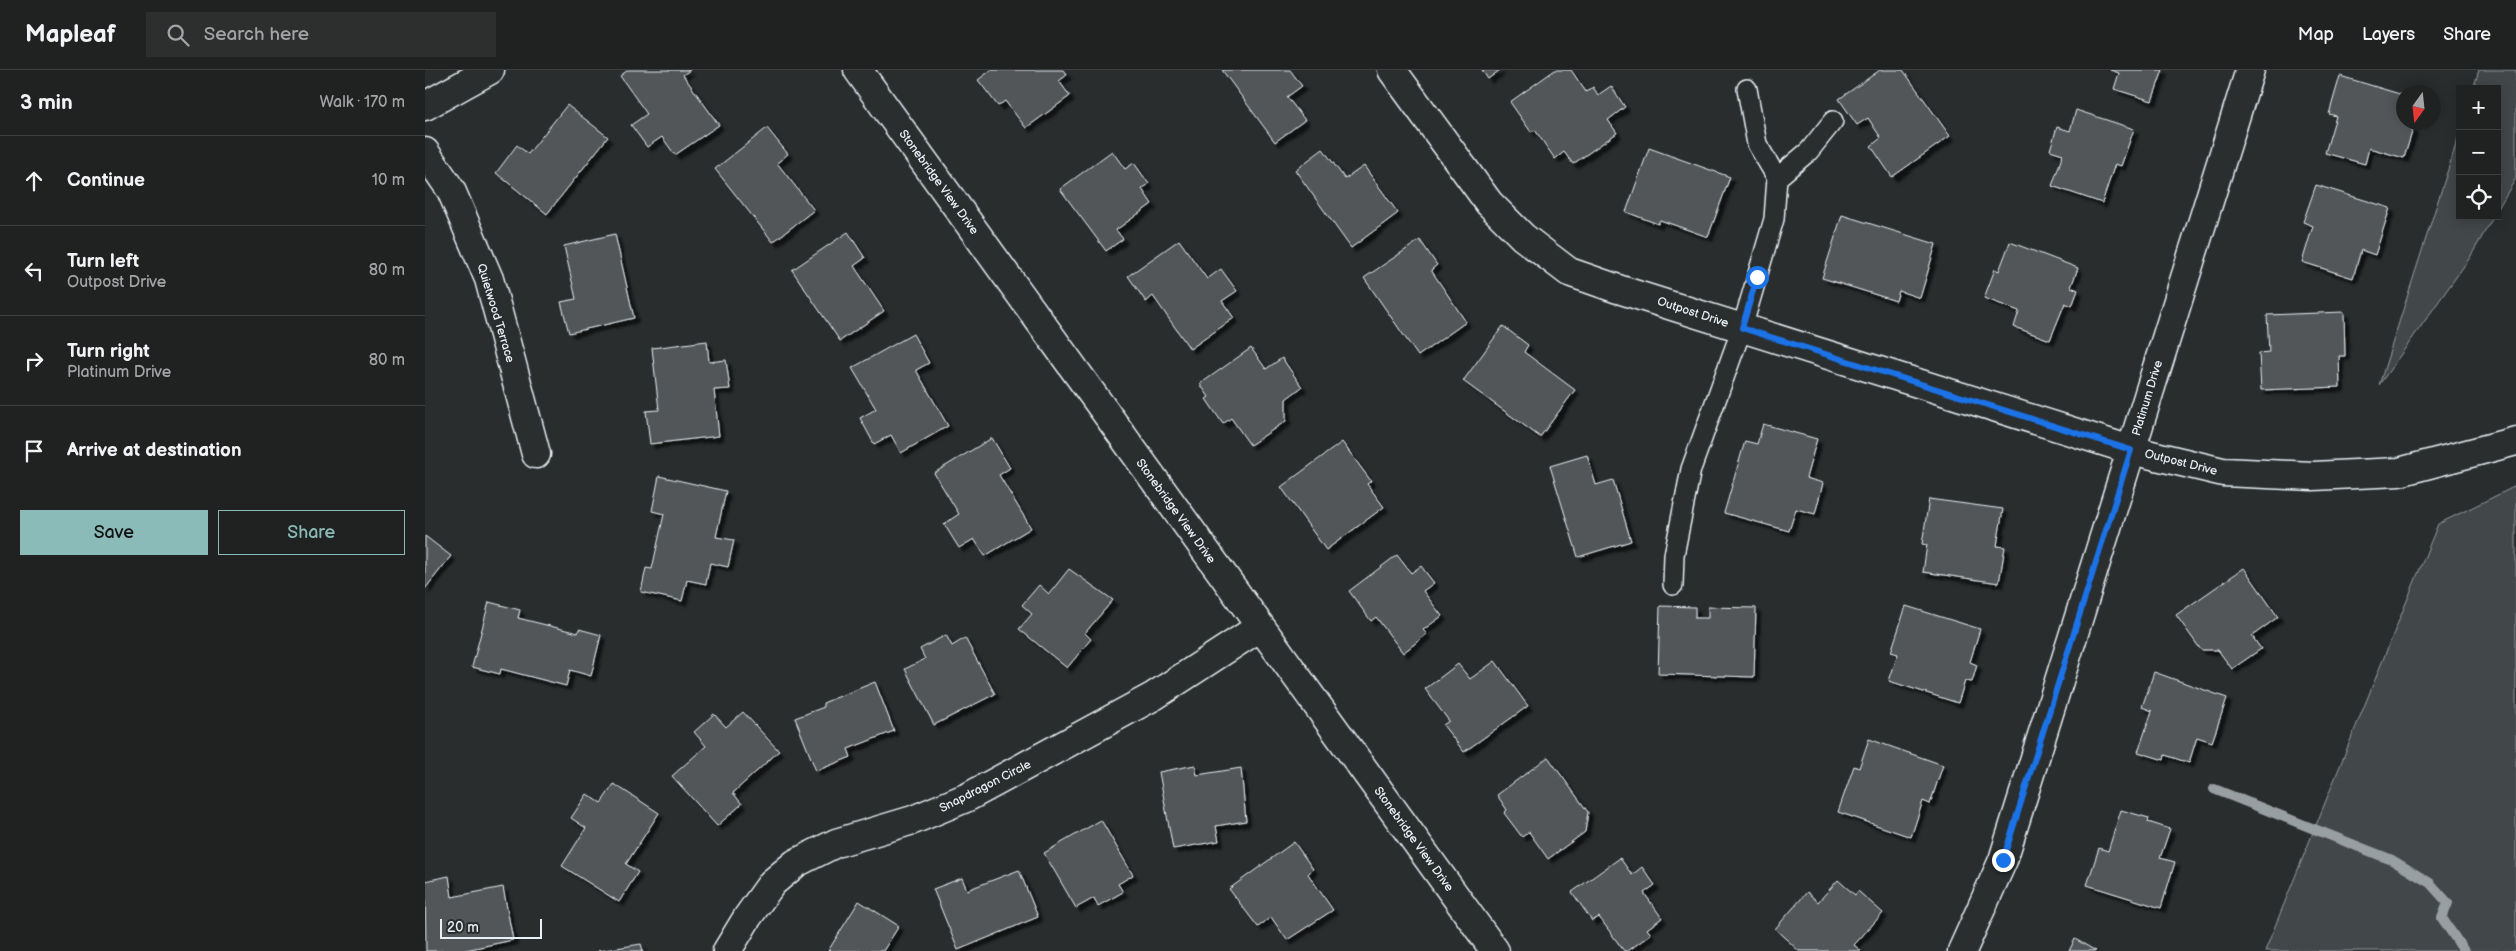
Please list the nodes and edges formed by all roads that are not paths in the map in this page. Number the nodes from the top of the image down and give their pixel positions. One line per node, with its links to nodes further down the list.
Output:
1 (490, 70): 6 (street)
2 (859, 70): 15 (street, Stonebridge View Drive)
3 (1392, 70): 10 (street, Outpost Drive)
4 (2250, 70): 12 (street, Platinum Drive)
5 (1747, 89): 9 (lane)
6 (425, 106)
7 (1833, 121): 9 (lane)
8 (425, 152): 13 (street, Quietwood Terrace)
9 (1777, 178): 10 (lane)
10 (1742, 328): 12 (street, Outpost Drive); 14 (lane)
11 (2516, 441): 12 (street, Outpost Drive)
12 (2131, 450): 18 (street, Platinum Drive)
13 (536, 454)
14 (1673, 585)
15 (1260, 627): 16 (street, Snapdragon Circle); 17 (street, Stonebridge View Drive)
16 (727, 951)
17 (1495, 951)
18 (1962, 951)

